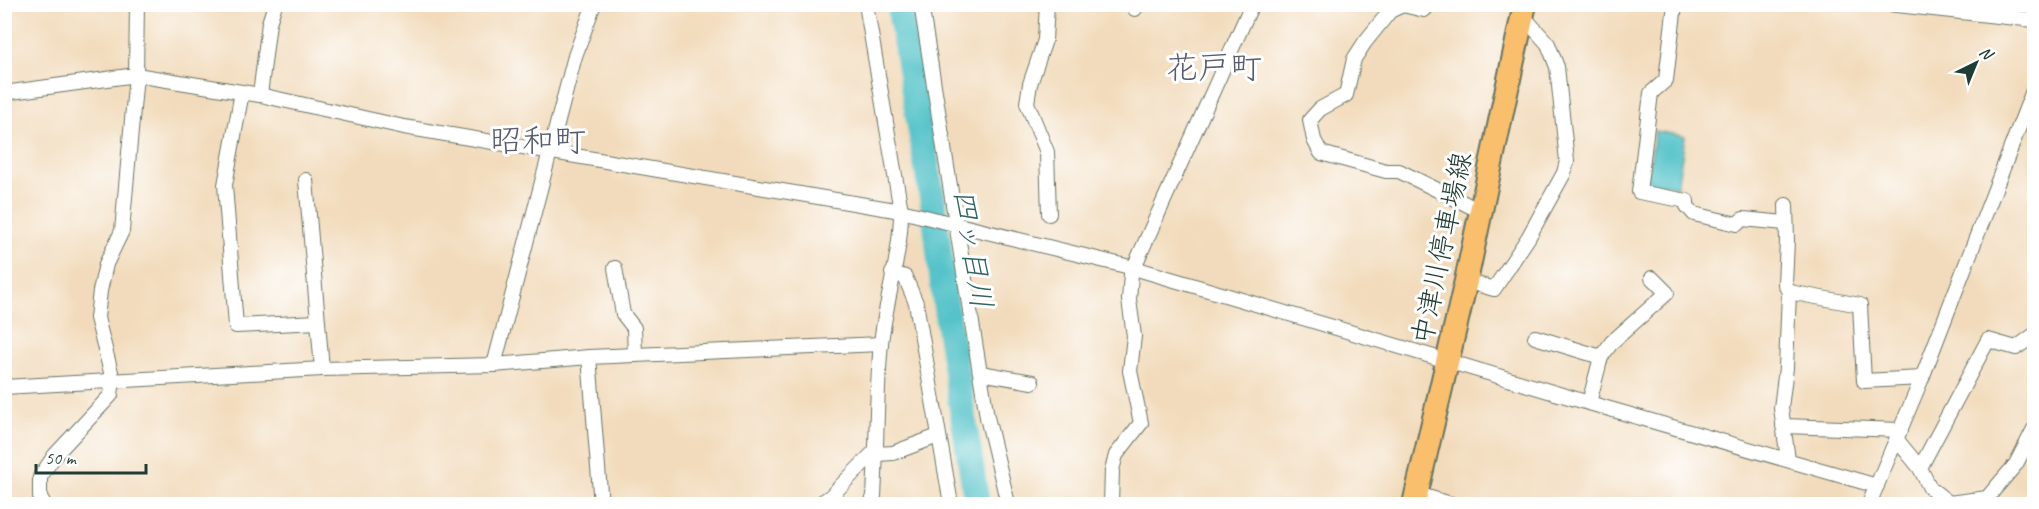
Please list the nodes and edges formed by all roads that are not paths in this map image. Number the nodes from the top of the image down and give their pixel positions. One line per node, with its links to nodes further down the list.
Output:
1 (137, 4): 13 (street)
2 (275, 4): 17 (street)
3 (594, 4): 18 (street)
4 (866, 4): 21 (street)
5 (921, 4): 25 (street)
6 (1047, 4): 23 (street)
7 (1252, 4): 26 (street)
8 (1430, 4): 22 (street)
9 (1675, 4): 24 (street)
10 (1888, 4): 12 (street)
11 (1524, 10): 22 (main road, 中津川停車場線); 30 (street)
12 (2034, 20)
13 (136, 75): 15 (street); 16 (street); 44 (street)
14 (2034, 88): 43 (street)
15 (243, 92): 17 (street); 32 (street)
16 (4, 93)
17 (260, 95): 18 (street)
18 (551, 151): 21 (street); 40 (street)
19 (306, 180): 32 (street)
20 (1785, 205): 24 (street)
21 (901, 211): 25 (street); 28 (street)
22 (1480, 211): 30 (main road, 中津川停車場線)
23 (1049, 214)
24 (1785, 223): 31 (street)
25 (955, 224): 26 (street); 42 (street)
26 (1134, 267): 39 (street); 63 (street)
27 (615, 268): 36 (street)
28 (892, 273): 35 (street); 51 (street)
29 (1652, 278): 38 (street)
30 (1466, 281): 39 (main road, 中津川停車場線)
31 (1789, 292): 43 (street); 48 (street)
32 (318, 322): 41 (street)
33 (2034, 335): 54 (street)
34 (1536, 337): 38 (street)
35 (881, 344): 36 (street); 52 (street)
36 (635, 355): 37 (street)
37 (589, 357): 40 (street); 58 (street)
38 (1601, 357): 47 (street)
39 (1447, 360): 47 (street); 56 (main road, 中津川停車場線)
40 (494, 364): 41 (street)
41 (322, 369): 44 (street)
42 (981, 373): 45 (street); 62 (street)
43 (1922, 378): 50 (street)
44 (113, 380): 46 (street); 57 (street)
45 (1032, 382)
46 (4, 387)
47 (1589, 403): 53 (street)
48 (1783, 426): 50 (street); 53 (street)
49 (2034, 429): 54 (street)
50 (1899, 435): 54 (street); 55 (street)
51 (938, 436): 52 (street); 61 (street)
52 (877, 452): 59 (street); 60 (street)
53 (1788, 460): 55 (street)
54 (1920, 468)
55 (1877, 486): 65 (street)
56 (1416, 499): 64 (street)
57 (44, 504)
58 (601, 504)
59 (819, 504)
60 (871, 504)
61 (951, 504)
62 (1008, 504)
63 (1111, 504)
64 (1451, 504)
65 (1869, 504)

